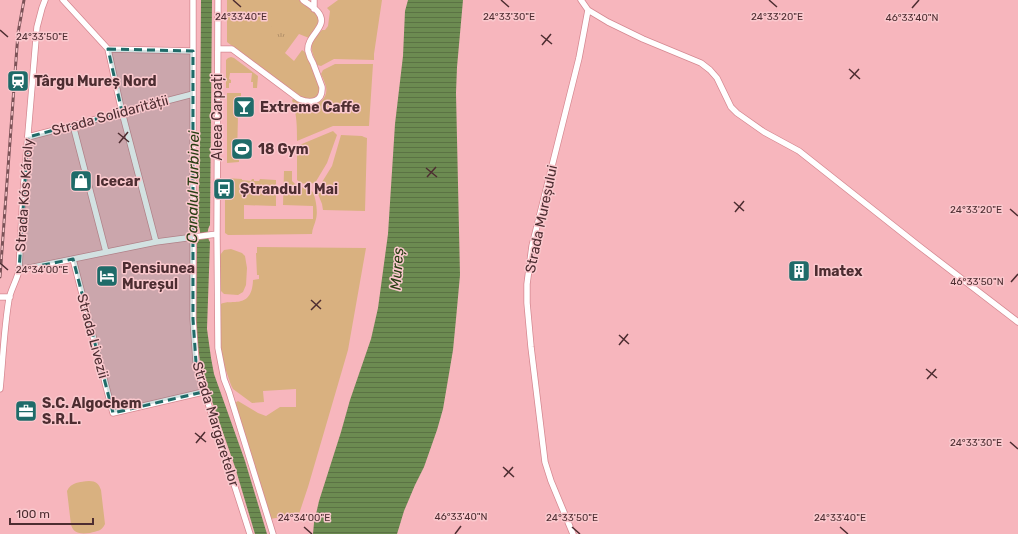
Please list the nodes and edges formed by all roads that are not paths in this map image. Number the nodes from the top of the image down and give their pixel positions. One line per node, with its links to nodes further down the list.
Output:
1 (45, 0): 16 (street, Strada Kós Károly)
2 (63, 0): 10 (street)
3 (193, 0): 12 (street, Strada Margaretelor)
4 (218, 0): 11 (street, Aleea Carpați)
5 (303, 0): 8 (street)
6 (314, 0): 8 (street)
7 (581, 0): 9 (street)
8 (314, 9): 11 (street)
9 (588, 10): 25 (street); 30 (street, Strada Mureșului)
10 (108, 49): 12 (street); 14 (street)
11 (218, 49): 17 (street, Aleea Carpați)
12 (193, 51): 13 (street, Strada Margaretelor)
13 (193, 94): 14 (street, Strada Solidarității); 18 (street, Strada Margaretelor)
14 (122, 112): 15 (street, Strada Solidarității); 19 (street)
15 (73, 125): 16 (street, Strada Solidarității); 20 (street)
16 (28, 137): 22 (street, Strada Kós Károly)
17 (214, 234): 18 (street); 29 (street, Aleea Carpați)
18 (196, 236): 19 (street); 27 (street, Strada Margaretelor)
19 (156, 242): 20 (street)
20 (106, 252): 21 (street)
21 (73, 259): 22 (street); 27 (street, Strada Livezii)
22 (19, 270): 24 (street, Strada Kós Károly)
23 (0, 297): 24 (street)
24 (10, 297): 26 (street, Strada Kós Károly)
25 (1018, 322)
26 (0, 389)
27 (203, 392): 28 (street, Strada Margaretelor)
28 (250, 534)
29 (273, 534)
30 (573, 534)

